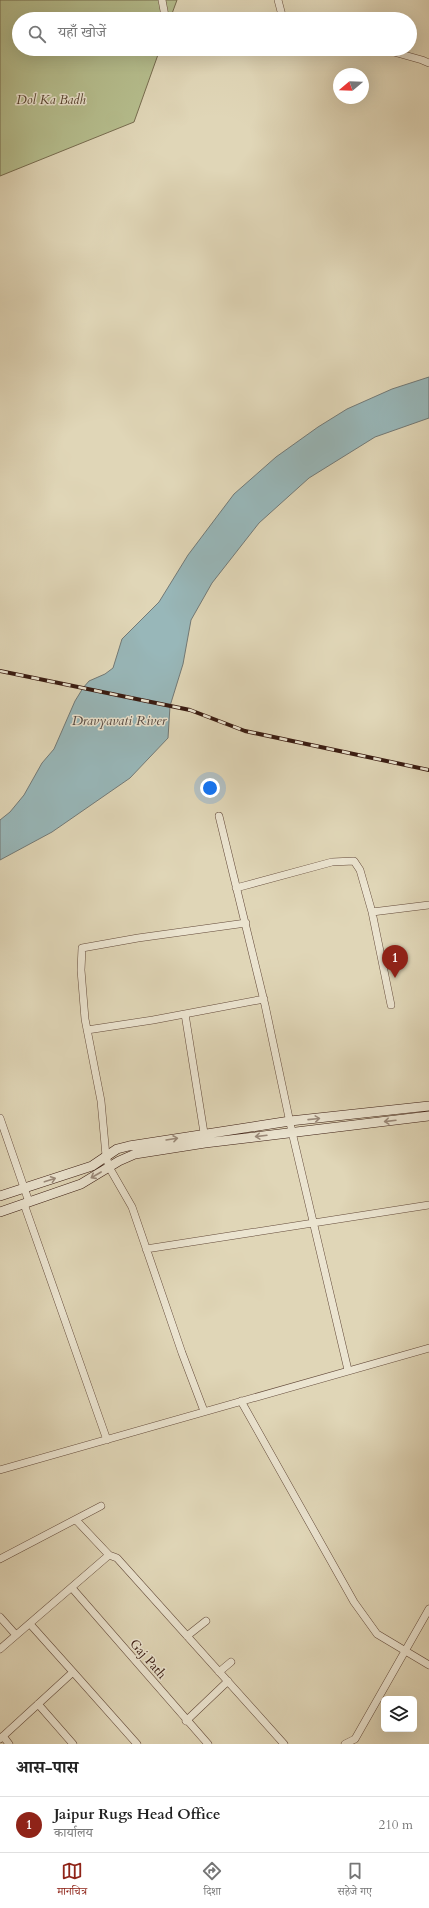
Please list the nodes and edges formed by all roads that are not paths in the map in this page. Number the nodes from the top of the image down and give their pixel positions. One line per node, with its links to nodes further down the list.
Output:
1 (162, 0): 3 (street)
2 (278, 0): 4 (street)
3 (164, 12)
4 (281, 12)
5 (408, 56): 6 (street)
6 (429, 63)
7 (219, 816): 8 (street)
8 (236, 888): 10 (street); 11 (street)
9 (429, 905): 10 (street)
10 (372, 912): 13 (street)
11 (246, 923): 12 (street); 15 (street)
12 (264, 999): 14 (street); 19 (street)
13 (391, 1005)
14 (185, 1014): 15 (street); 21 (street)
15 (87, 1030): 22 (street)
16 (429, 1106): 19 (street, one-way to 16)
17 (429, 1116): 20 (street, one-way to 20)
18 (0, 1118): 24 (street)
19 (290, 1122): 20 (street); 21 (street)
20 (292, 1132): 21 (street, one-way to 21); 29 (street)
21 (205, 1138): 22 (street, one-way to 21); 23 (street)
22 (106, 1156): 23 (street); 24 (street, one-way to 22)
23 (109, 1167): 26 (street, one-way to 26); 30 (street)
24 (25, 1188): 25 (street); 26 (street)
25 (0, 1196)
26 (27, 1203): 28 (street); 35 (street)
27 (429, 1206): 29 (street)
28 (0, 1212)
29 (314, 1224): 30 (street); 32 (street)
30 (146, 1249): 34 (street)
31 (429, 1348): 32 (street)
32 (348, 1370): 33 (street)
33 (241, 1400): 34 (street); 49 (street)
34 (204, 1412): 35 (street)
35 (107, 1440): 36 (street)
36 (0, 1470)
37 (101, 1506): 38 (street)
38 (76, 1520): 39 (street); 40 (street)
39 (109, 1555): 41 (street); 47 (street)
40 (0, 1559)
41 (72, 1588): 45 (street); 56 (street, Gaj Path)
42 (429, 1609): 49 (street)
43 (0, 1618): 46 (street)
44 (206, 1621): 47 (street)
45 (30, 1624): 46 (street); 52 (street)
46 (16, 1635): 48 (street)
47 (187, 1636): 53 (street)
48 (0, 1649)
49 (405, 1652): 51 (street); 63 (street)
50 (231, 1662): 53 (street)
51 (429, 1665)
52 (73, 1672): 55 (street); 60 (street)
53 (219, 1672): 54 (street)
54 (228, 1681): 56 (street); 62 (street)
55 (38, 1704): 57 (street); 59 (street)
56 (186, 1721): 61 (street, Gaj Path)
57 (2, 1738): 58 (street)
58 (9, 1744)
59 (73, 1744)
60 (137, 1744)
61 (208, 1744)
62 (284, 1744)
63 (345, 1744)

